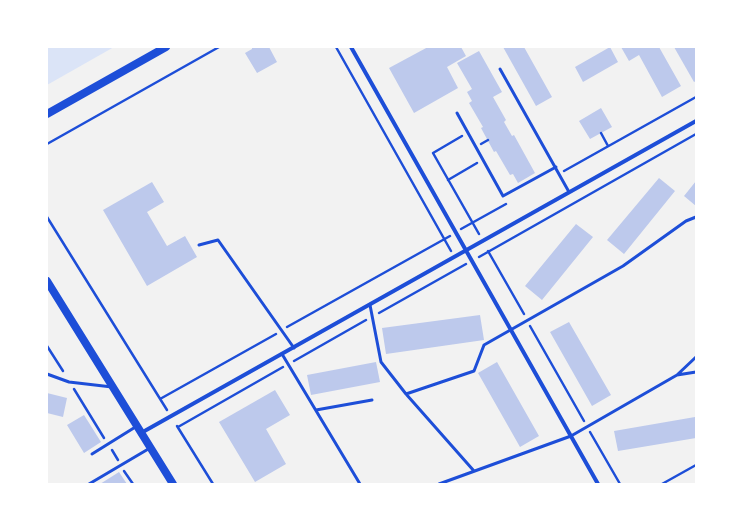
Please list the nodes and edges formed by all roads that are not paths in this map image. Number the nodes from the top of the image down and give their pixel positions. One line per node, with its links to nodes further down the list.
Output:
1 (166, 47): 4 (main road)
2 (351, 47): 11 (street)
3 (500, 69): 7 (lane)
4 (47, 114)
5 (457, 114): 7 (lane)
6 (696, 121): 8 (street)
7 (556, 167): 8 (lane)
8 (570, 192): 11 (street)
9 (696, 217): 14 (lane)
10 (199, 245): 15 (lane)
11 (466, 250): 13 (street); 14 (street)
12 (47, 281): 21 (main road)
13 (370, 305): 15 (street); 22 (lane)
14 (511, 330): 22 (lane); 26 (street)
15 (294, 348): 16 (street)
16 (282, 354): 24 (lane); 25 (street)
17 (696, 357): 20 (lane)
18 (696, 372): 20 (lane)
19 (47, 374): 21 (lane)
20 (677, 375): 26 (lane)
21 (112, 387): 25 (main road)
22 (406, 394): 29 (lane)
23 (372, 400): 24 (lane)
24 (316, 410): 32 (lane)
25 (139, 430): 27 (main road); 28 (lane)
26 (571, 436): 29 (lane); 34 (street)
27 (150, 448): 30 (lane); 31 (main road)
28 (92, 454)
29 (474, 471): 33 (lane)
30 (89, 484)
31 (173, 484)
32 (360, 484)
33 (439, 484)
34 (598, 484)

